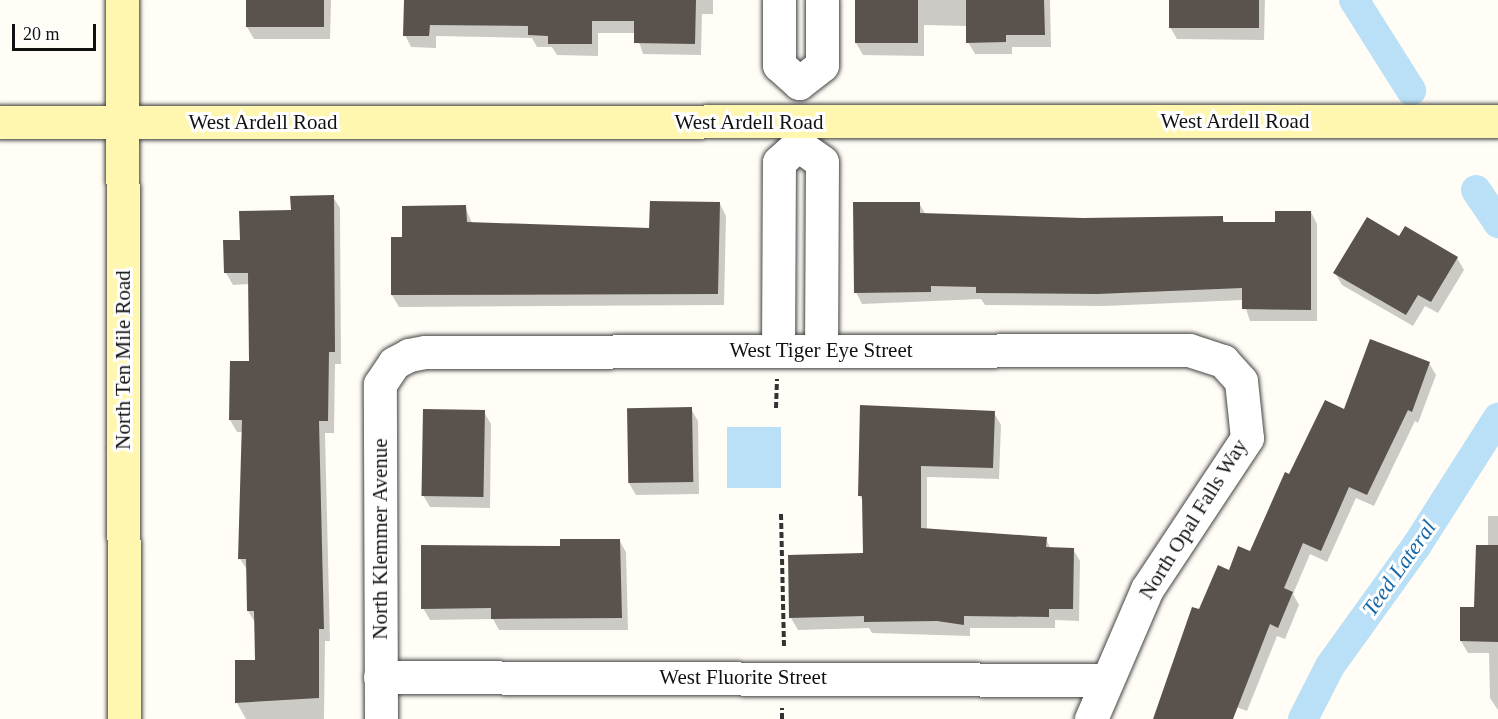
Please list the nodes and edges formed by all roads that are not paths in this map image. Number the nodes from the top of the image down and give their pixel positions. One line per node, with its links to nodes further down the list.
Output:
1 (122, 0): 7 (street, North Ten Mile Road)
2 (779, 0): 4 (street)
3 (822, 0): 4 (street)
4 (799, 83): 8 (street)
5 (1498, 121): 8 (street, West Ardell Road)
6 (0, 122): 7 (street, West Ardell Road)
7 (122, 122): 8 (street, West Ardell Road); 15 (street, North Ten Mile Road)
8 (798, 134): 9 (street); 10 (street)
9 (821, 349): 10 (street, West Tiger Eye Street); 12 (street, West Tiger Eye Street)
10 (778, 350): 11 (street, West Tiger Eye Street)
11 (394, 363): 13 (street, North Klemmer Avenue)
12 (1241, 381): 14 (street, North Opal Falls Way)
13 (380, 677): 14 (street, West Fluorite Street); 16 (street, North Klemmer Avenue)
14 (1105, 680): 17 (street, North Opal Falls Way)
15 (124, 719)
16 (381, 719)
17 (1092, 719)

